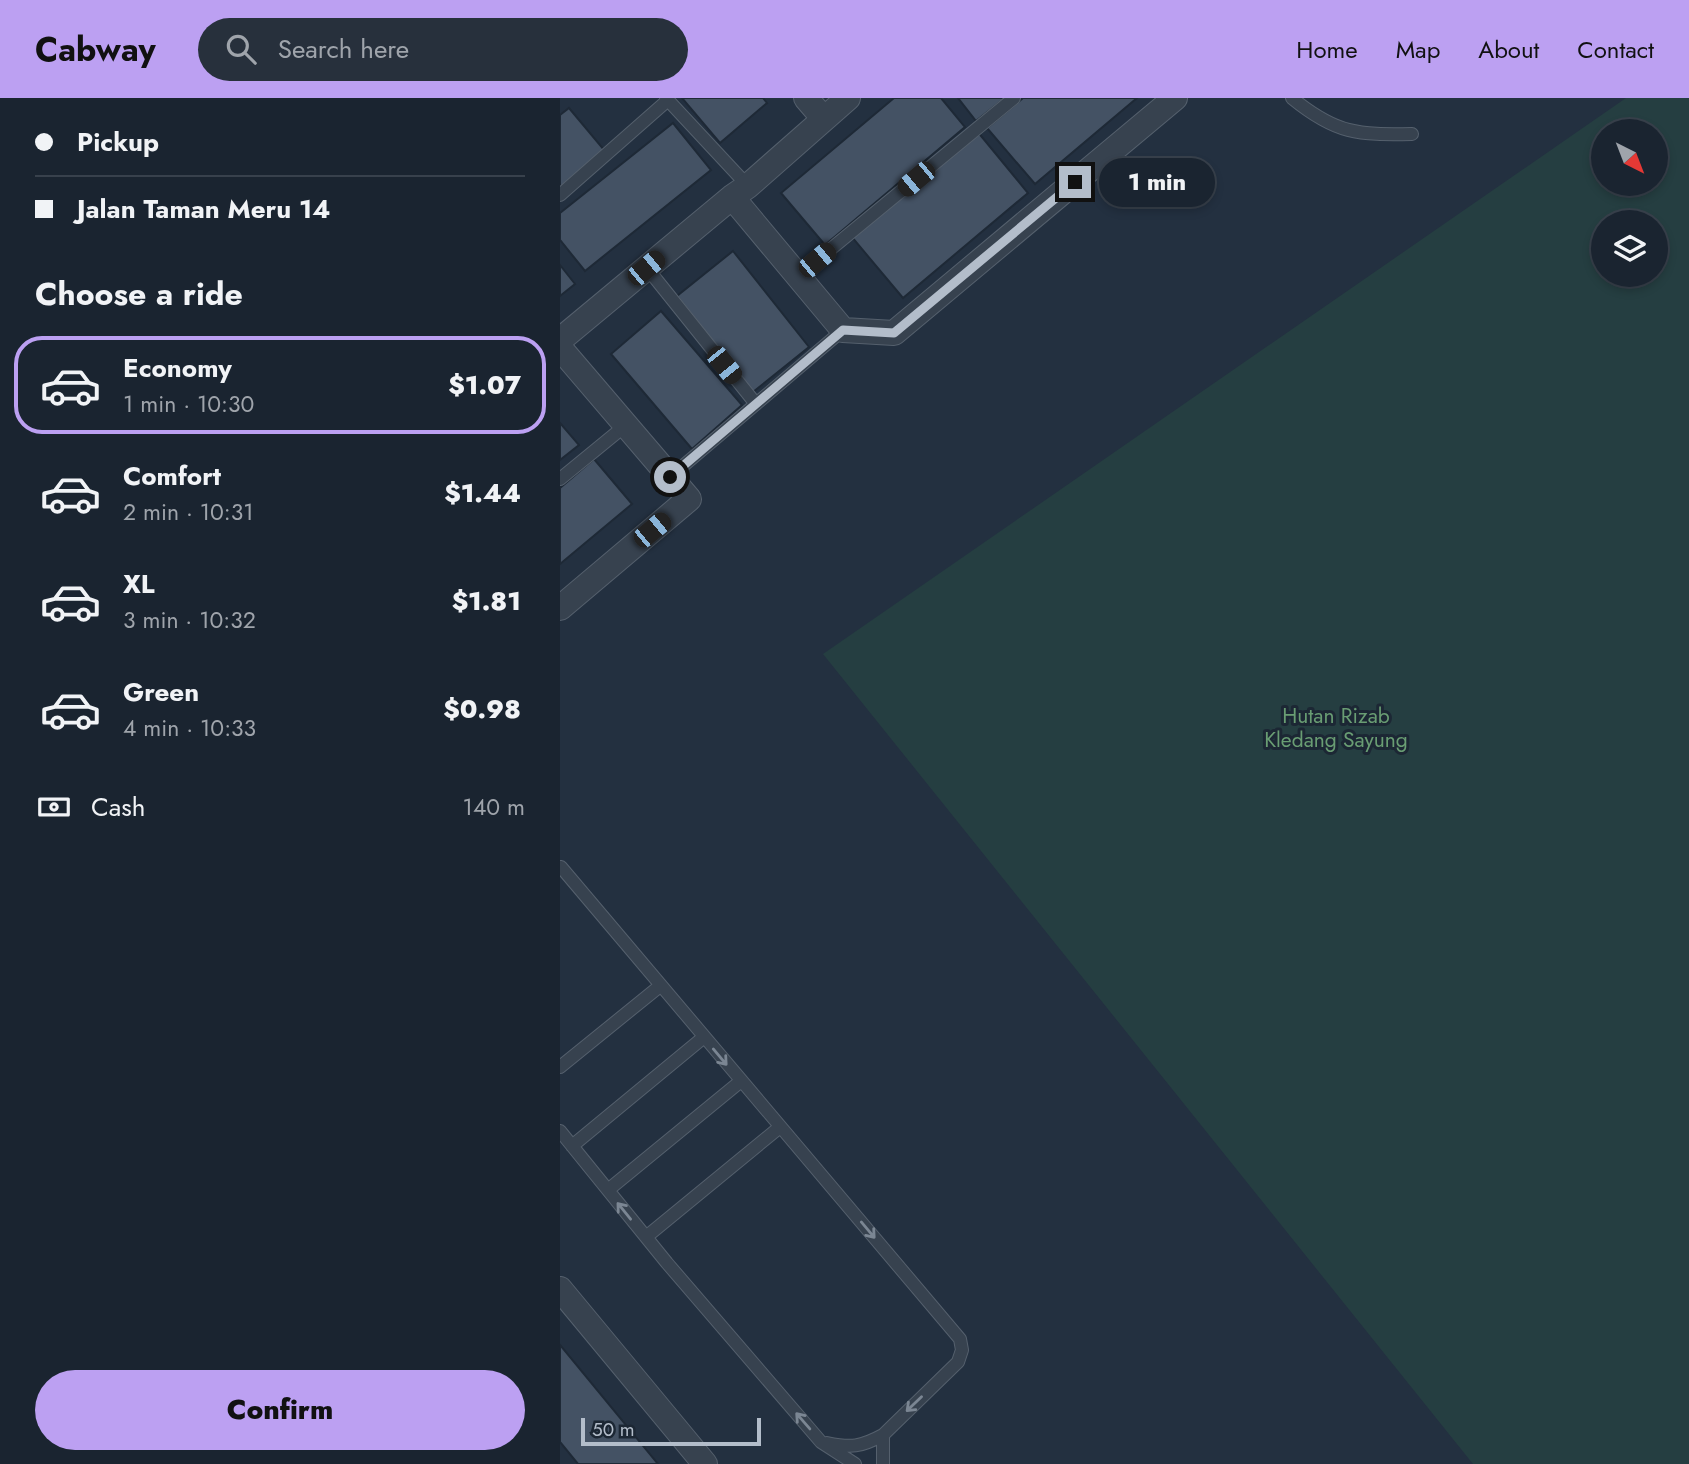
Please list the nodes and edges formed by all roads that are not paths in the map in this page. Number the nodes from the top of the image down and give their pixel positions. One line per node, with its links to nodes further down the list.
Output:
1 (806, 98): 7 (street)
2 (848, 98): 7 (street)
3 (1014, 98): 12 (lane)
4 (1175, 98): 13 (street)
5 (1292, 98): 8 (lane)
6 (667, 99): 9 (lane); 10 (lane)
7 (824, 118): 9 (street)
8 (1412, 134)
9 (740, 191): 11 (street); 12 (street)
10 (560, 195)
11 (646, 268): 14 (street); 16 (lane)
12 (798, 276): 13 (street)
13 (843, 330): 16 (lane)
14 (560, 340)
15 (560, 348): 17 (street)
16 (756, 404): 18 (lane)
17 (626, 425): 18 (street); 19 (lane)
18 (670, 477): 20 (street)
19 (560, 479)
20 (560, 608)
21 (561, 867): 22 (lane)
22 (660, 986): 23 (lane); 24 (lane)
23 (704, 1037): 25 (lane, one-way to 25); 28 (lane)
24 (560, 1067)
25 (741, 1081): 26 (lane); 29 (lane)
26 (780, 1127): 30 (lane); 32 (lane, one-way to 32)
27 (560, 1131): 28 (lane)
28 (572, 1146): 29 (lane)
29 (608, 1190): 30 (lane, one-way to 29)
30 (646, 1237): 33 (lane, one-way to 30)
31 (560, 1289): 34 (street)
32 (883, 1435): 33 (lane); 36 (lane)
33 (821, 1442): 35 (lane)
34 (705, 1464)
35 (855, 1464)
36 (883, 1464)

